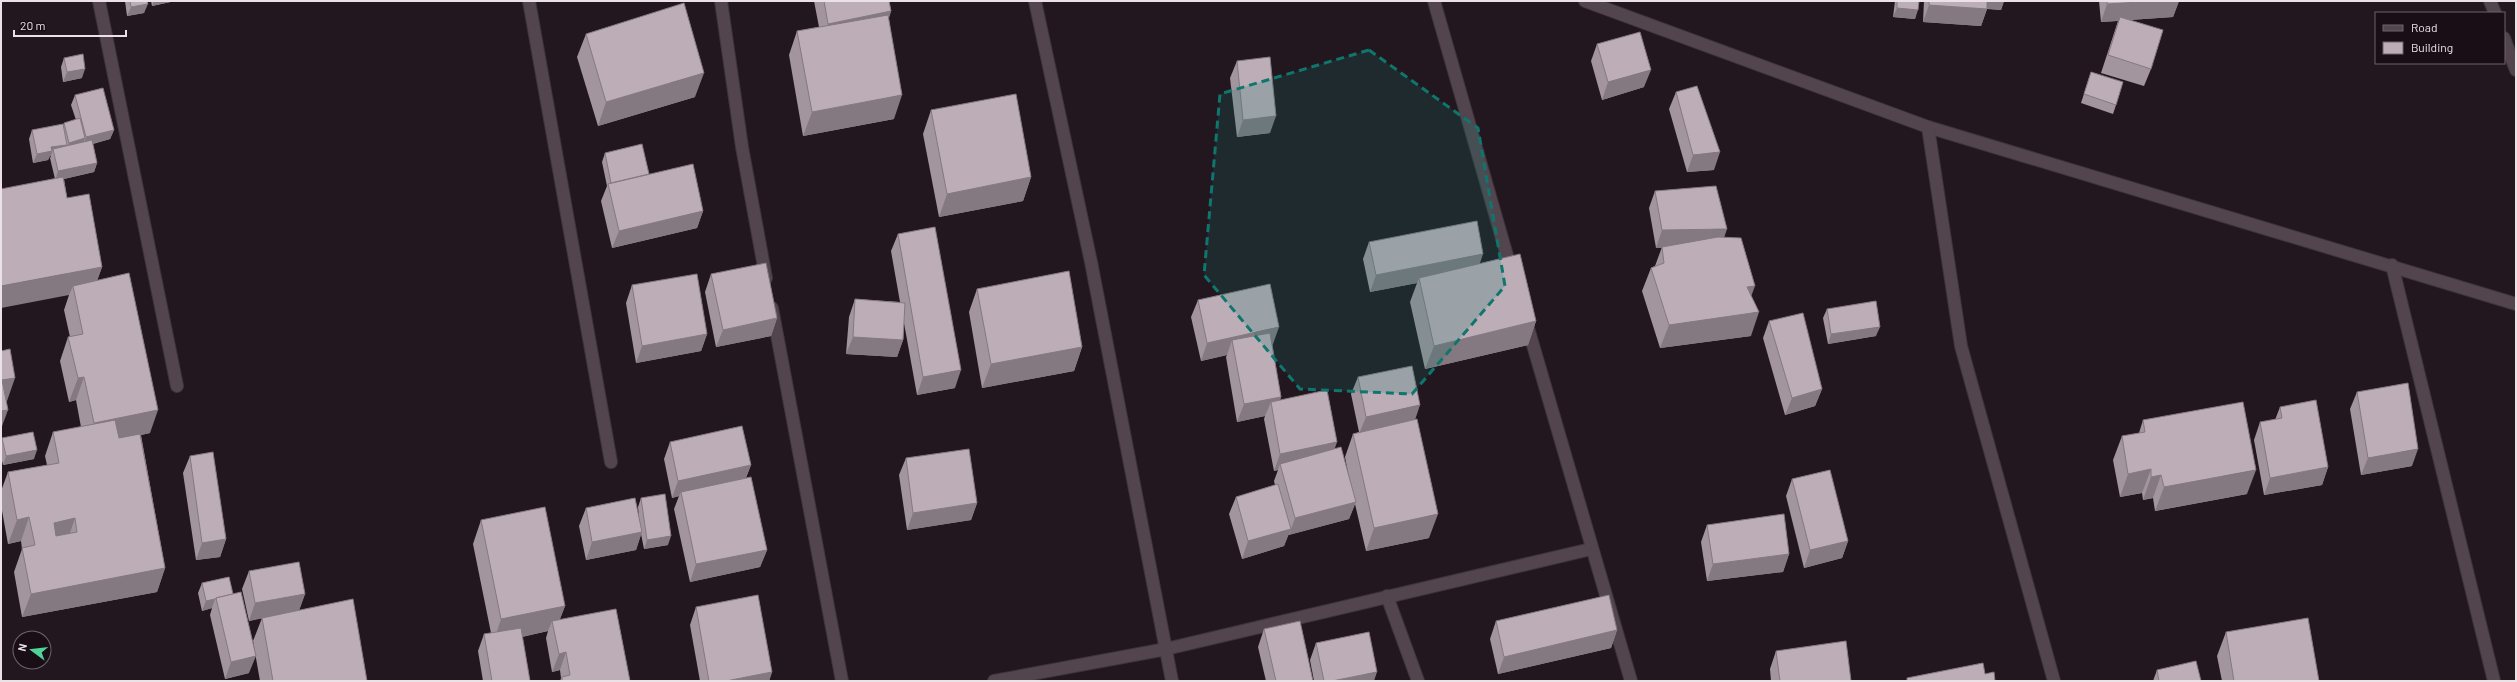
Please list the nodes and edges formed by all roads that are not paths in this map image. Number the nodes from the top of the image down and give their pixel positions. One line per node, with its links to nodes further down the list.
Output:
1 (99, 1): 16 (street)
2 (528, 1): 17 (street)
3 (721, 1): 21 (street)
4 (1035, 1): 20 (street)
5 (1434, 1): 13 (street)
6 (1585, 1): 11 (street)
7 (2490, 1): 8 (street)
8 (2495, 12)
9 (2505, 41): 10 (street)
10 (2516, 70)
11 (1928, 127): 12 (street); 26 (street)
12 (2392, 265): 14 (street); 27 (street)
13 (1515, 283)
14 (2516, 304)
15 (1521, 306): 18 (street)
16 (177, 386)
17 (611, 462)
18 (1591, 549): 19 (street); 25 (street)
19 (1387, 596): 20 (street); 24 (street)
20 (1166, 648): 22 (street); 23 (street)
21 (842, 681)
22 (994, 681)
23 (1172, 681)
24 (1418, 681)
25 (1631, 681)
26 (2054, 681)
27 (2494, 681)

